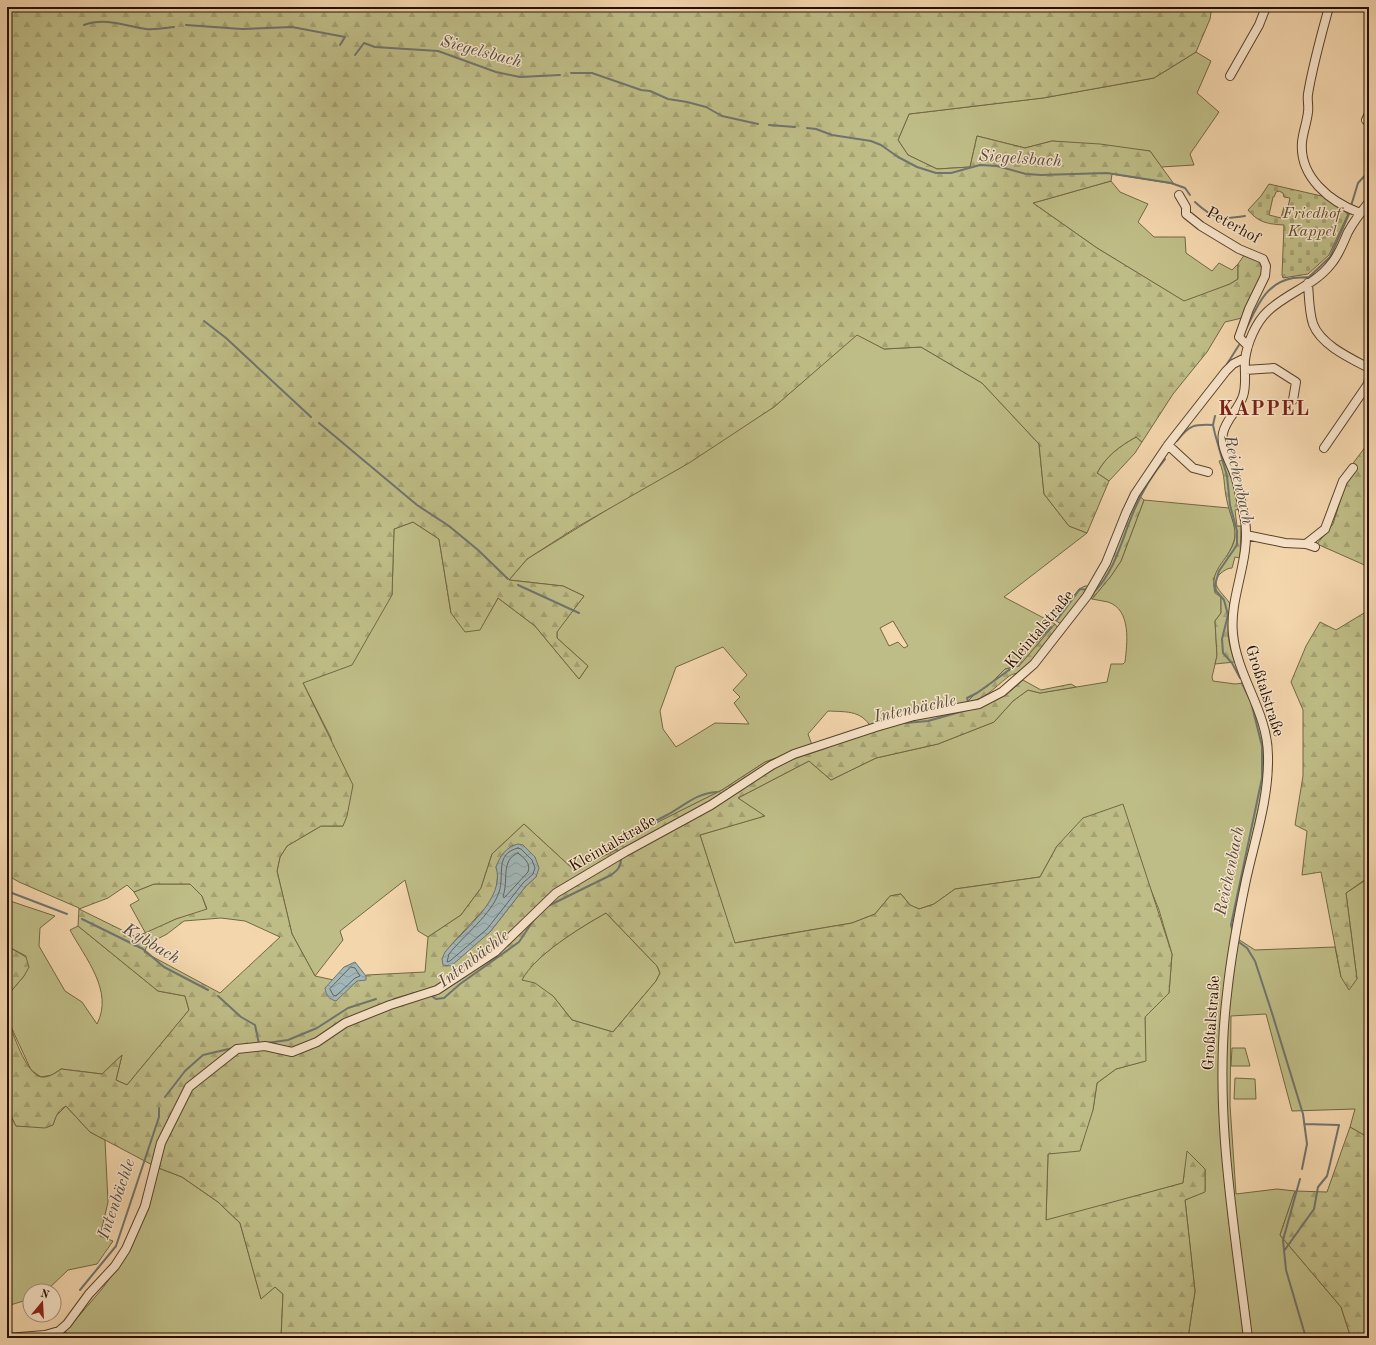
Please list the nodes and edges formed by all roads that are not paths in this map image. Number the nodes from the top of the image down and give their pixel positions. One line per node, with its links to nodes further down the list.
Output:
1 (1266, 7): 3 (street)
2 (1329, 7): 6 (street)
3 (1230, 76)
4 (1179, 195): 8 (street, Peterhof)
5 (1369, 202): 6 (street, Großtalstraße)
6 (1354, 211): 7 (street, Großtalstraße)
7 (1308, 284): 8 (street, Großtalstraße); 10 (street)
8 (1245, 343): 9 (street, Großtalstraße)
9 (1245, 358): 11 (street, Großtalstraße); 14 (street, Kleintalstraße)
10 (1369, 368)
11 (1245, 370): 13 (street); 18 (street, Großtalstraße)
12 (1369, 379): 15 (street)
13 (1294, 400)
14 (1168, 445): 17 (street); 21 (street, Kleintalstraße)
15 (1324, 448)
16 (1353, 468): 19 (street)
17 (1208, 472)
18 (1246, 534): 19 (street); 22 (street, Großtalstraße)
19 (1306, 544): 20 (street)
20 (1315, 547)
21 (8, 1338)
22 (1248, 1338)

